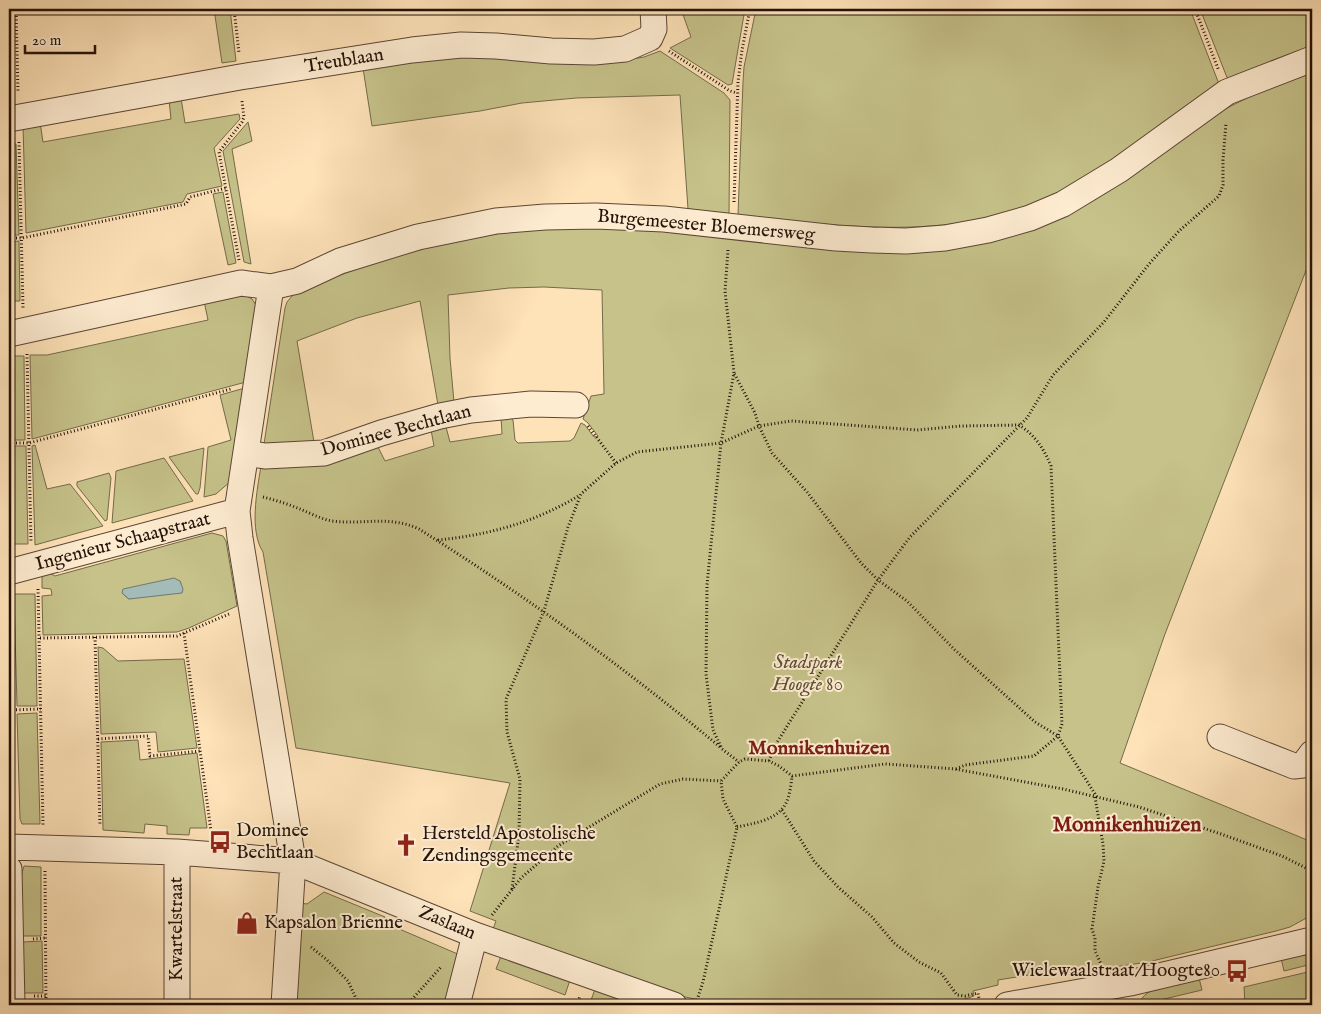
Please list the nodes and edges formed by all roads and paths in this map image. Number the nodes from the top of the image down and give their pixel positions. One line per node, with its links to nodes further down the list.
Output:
1 (16, 9): 9 (path)
2 (653, 9): 5 (street)
3 (750, 9): 8 (path)
4 (1195, 9): 7 (path)
5 (650, 38): 8 (path); 9 (street, Treublaan)
6 (1312, 59): 7 (street, Burgemeester Bloemersweg)
7 (1226, 92): 12 (street, Burgemeester Bloemersweg); 21 (path)
8 (737, 93): 12 (path)
9 (14, 117): 14 (path)
10 (242, 122): 11 (path)
11 (226, 188): 14 (path); 15 (path)
12 (733, 226): 16 (street, Burgemeester Bloemersweg); 18 (path)
13 (9, 238): 14 (path)
14 (22, 238): 17 (path)
15 (239, 263)
16 (271, 287): 17 (street, Burgemeester Bloemersweg); 26 (street)
17 (17, 332): 24 (path)
18 (734, 373): 22 (path); 25 (path)
19 (233, 388): 24 (path)
20 (576, 405): 26 (street, Dominee Bechtlaan); 27 (path)
21 (1019, 425): 22 (path); 33 (path); 41 (path)
22 (759, 426): 25 (path); 33 (path)
23 (9, 443): 24 (path)
24 (29, 443): 31 (path)
25 (720, 443): 27 (path); 44 (path)
26 (246, 453): 29 (street)
27 (616, 463): 28 (path)
28 (581, 494): 30 (path); 35 (path)
29 (238, 501): 30 (path); 31 (street, Ingenieur Schaapstraat); 34 (street)
30 (437, 540): 35 (path)
31 (34, 566): 32 (street, Ingenieur Schaapstraat); 38 (path)
32 (9, 572)
33 (878, 580): 41 (path); 47 (path)
34 (251, 604): 36 (path); 60 (street)
35 (544, 611): 44 (path); 63 (path)
36 (184, 633): 37 (path); 45 (path)
37 (96, 636): 38 (path); 43 (path)
38 (40, 638): 39 (path)
39 (41, 709): 40 (path); 56 (path)
40 (9, 710)
41 (1058, 736): 49 (path); 52 (path)
42 (1220, 737): 46 (street)
43 (98, 738): 45 (path); 57 (path)
44 (722, 749): 48 (path)
45 (200, 751): 59 (path)
46 (1312, 753)
47 (769, 761): 48 (path); 50 (path)
48 (739, 762): 51 (path)
49 (955, 769): 50 (path); 52 (path)
50 (792, 776): 53 (path)
51 (721, 781): 54 (path); 63 (path)
52 (1096, 797): 62 (path); 67 (path)
53 (782, 810): 54 (path); 77 (path)
54 (737, 827): 76 (path)
55 (9, 847): 56 (street, Zaslaan)
56 (44, 848): 57 (street, Zaslaan); 69 (path)
57 (101, 850): 58 (street, Zaslaan)
58 (177, 852): 59 (street, Zaslaan); 70 (street, Kwartelstraat)
59 (215, 855): 60 (street, Zaslaan)
60 (294, 861): 64 (street); 66 (street, Zaslaan)
61 (9, 869): 68 (street)
62 (1312, 871)
63 (512, 889): 66 (path)
64 (288, 930): 71 (street); 72 (path)
65 (1312, 940): 67 (street)
66 (474, 941): 73 (path); 74 (street); 75 (street, Zaslaan)
67 (1125, 991): 78 (street)
68 (12, 1005)
69 (46, 1005)
70 (176, 1005)
71 (284, 1005)
72 (359, 1005)
73 (408, 1005)
74 (457, 1005)
75 (674, 1005)
76 (695, 1005)
77 (980, 1005)
78 (1007, 1005)

